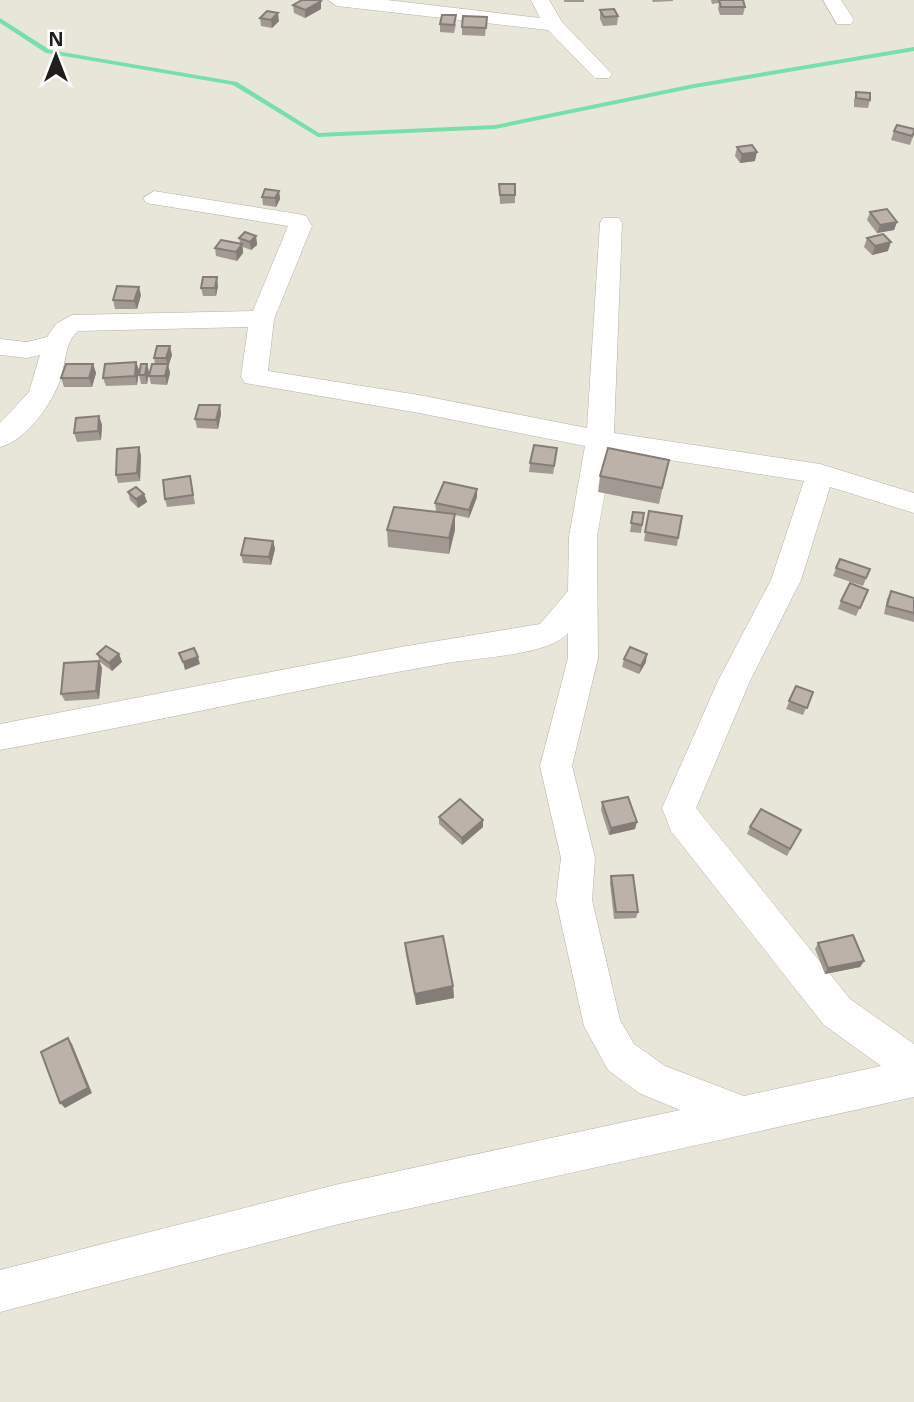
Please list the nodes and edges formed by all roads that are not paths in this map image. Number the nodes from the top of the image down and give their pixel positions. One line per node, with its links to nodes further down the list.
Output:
1 (337, 0): 5 (street)
2 (540, 0): 5 (street)
3 (832, 0): 4 (street)
4 (844, 20)
5 (554, 25): 6 (street)
6 (602, 74)
7 (154, 198): 9 (street)
8 (611, 223): 13 (street)
9 (262, 318): 10 (street); 13 (street)
10 (55, 344): 11 (street); 12 (street)
11 (0, 347)
12 (0, 438)
13 (600, 440): 14 (street); 16 (street)
14 (820, 474): 15 (street); 18 (street)
15 (914, 503)
16 (583, 593): 17 (street); 20 (street)
17 (0, 737)
18 (914, 1067)
19 (914, 1078): 20 (street)
20 (745, 1116): 21 (street)
21 (0, 1292)

